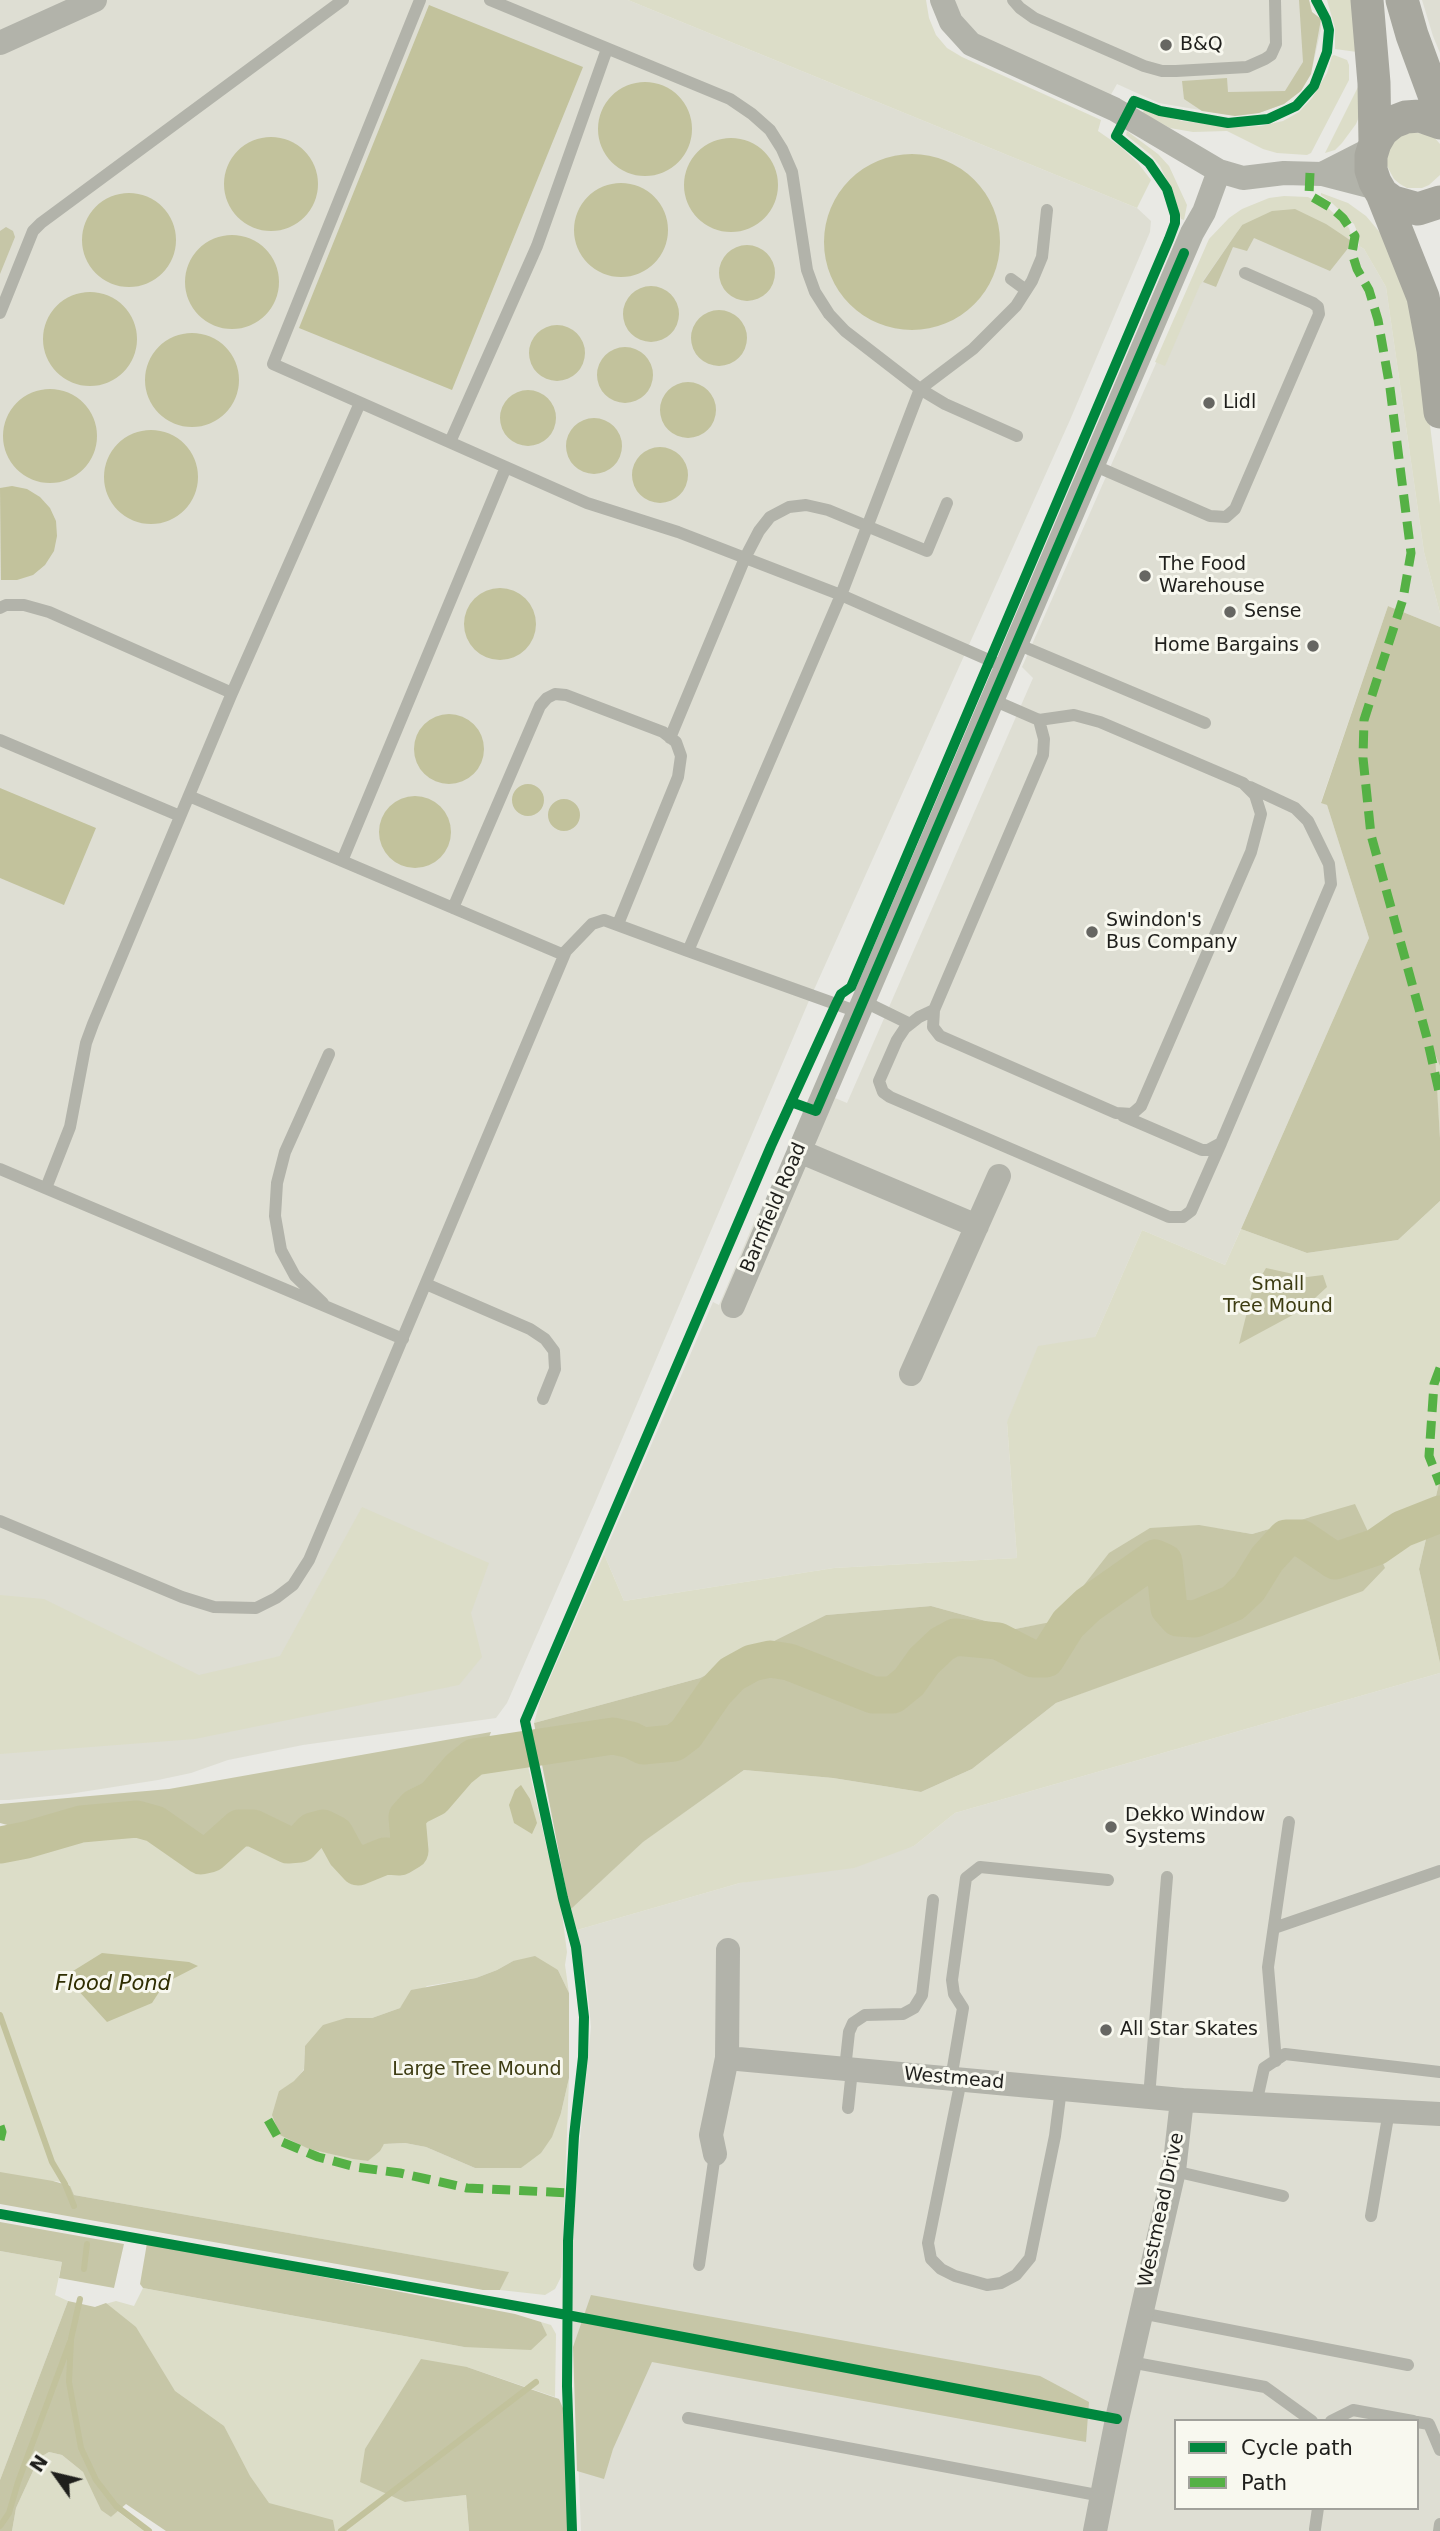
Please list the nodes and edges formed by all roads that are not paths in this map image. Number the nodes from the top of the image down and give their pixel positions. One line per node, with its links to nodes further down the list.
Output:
1 (95, 0): 10 (street)
2 (343, 0): 23 (lane)
3 (420, 0): 25 (lane)
4 (490, 0): 11 (lane)
5 (942, 0): 15 (street)
6 (1013, 0): 7 (lane)
7 (1275, 0)
8 (1367, 0): 14 (main road)
9 (1402, 0): 12 (main road)
10 (0, 43)
11 (607, 48): 24 (lane); 28 (lane)
12 (1440, 111)
13 (1440, 123): 14 (main road)
14 (1374, 145): 16 (street); 17 (main road)
15 (1219, 171): 16 (street); 29 (street, Barnfield Road)
16 (1322, 174): 17 (street)
17 (1381, 192): 18 (main road); 26 (main road)
18 (1440, 202)
19 (1047, 210): 22 (lane)
20 (1245, 273): 29 (lane)
21 (1012, 279): 22 (lane)
22 (1026, 290): 24 (lane)
23 (0, 313)
24 (920, 389): 27 (lane); 32 (lane)
25 (360, 402): 28 (lane); 38 (lane)
26 (1440, 412)
27 (1017, 436)
28 (450, 442): 30 (lane)
29 (1093, 465): 36 (street, Barnfield Road)
30 (506, 467): 33 (lane); 47 (lane)
31 (947, 503): 32 (lane)
32 (867, 528): 33 (lane); 34 (lane)
33 (746, 558): 34 (lane); 42 (lane)
34 (841, 595): 37 (lane); 50 (lane)
35 (0, 608): 38 (lane)
36 (1017, 643): 37 (street, Barnfield Road); 41 (lane)
37 (1006, 668): 39 (street, Barnfield Road)
38 (232, 693): 45 (lane)
39 (993, 700): 40 (lane); 52 (street, Barnfield Road)
40 (1039, 720): 44 (lane); 53 (lane)
41 (1205, 723)
42 (670, 738): 48 (lane); 49 (lane)
43 (0, 740): 46 (lane)
44 (1243, 783): 56 (lane); 57 (lane)
45 (188, 796): 46 (lane); 47 (lane)
46 (180, 817): 61 (lane)
47 (342, 861): 48 (lane)
48 (453, 908): 51 (lane)
49 (618, 924): 50 (lane); 51 (lane)
50 (688, 951): 52 (lane)
51 (564, 955): 63 (lane)
52 (860, 1007): 54 (lane); 58 (street, Barnfield Road)
53 (934, 1010): 54 (lane); 56 (lane)
54 (911, 1024): 57 (lane)
55 (329, 1054): 65 (lane)
56 (1116, 1113): 57 (lane)
57 (1221, 1143)
58 (799, 1151): 62 (street); 64 (street, Barnfield Road)
59 (0, 1169): 61 (lane)
60 (999, 1176): 62 (street)
61 (46, 1188): 65 (lane)
62 (976, 1226): 67 (street)
63 (426, 1284): 66 (lane); 68 (lane)
64 (733, 1306)
65 (328, 1308): 66 (lane)
66 (402, 1339): 69 (lane)
67 (911, 1374)
68 (543, 1399)
69 (0, 1521)
70 (1289, 1822): 75 (lane)
71 (1440, 1871): 75 (lane)
72 (1167, 1877): 83 (lane)
73 (1108, 1880): 81 (lane)
74 (933, 1900): 79 (lane)
75 (1274, 1928): 78 (lane)
76 (728, 1950): 77 (street)
77 (727, 2058): 79 (street, Westmead); 89 (street)
78 (1276, 2061): 80 (lane); 85 (lane)
79 (848, 2069): 81 (street, Westmead); 86 (lane)
80 (1440, 2071)
81 (956, 2079): 82 (street, Westmead); 82 (lane)
82 (1061, 2089): 83 (street, Westmead)
83 (1149, 2097): 84 (street, Westmead)
84 (1182, 2100): 85 (street); 90 (street, Westmead Drive)
85 (1256, 2104): 87 (street)
86 (848, 2108)
87 (1389, 2111): 88 (street); 92 (lane)
88 (1440, 2114)
89 (715, 2154): 93 (lane)
90 (1174, 2171): 91 (lane); 94 (street, Westmead Drive)
91 (1283, 2196)
92 (1371, 2216)
93 (699, 2265)
94 (1141, 2313): 95 (street, Westmead Drive); 96 (lane)
95 (1130, 2362): 98 (lane); 103 (street, Westmead Drive)
96 (1408, 2364)
97 (688, 2418): 103 (lane)
98 (1309, 2419)
99 (1335, 2419): 100 (lane)
100 (1404, 2419)
101 (1419, 2422): 102 (lane)
102 (1440, 2450)
103 (1102, 2496): 107 (street, Westmead Drive)
104 (1318, 2510): 106 (lane)
105 (1440, 2524): 108 (lane)
106 (1314, 2529)
107 (1095, 2531)
108 (1438, 2531)

